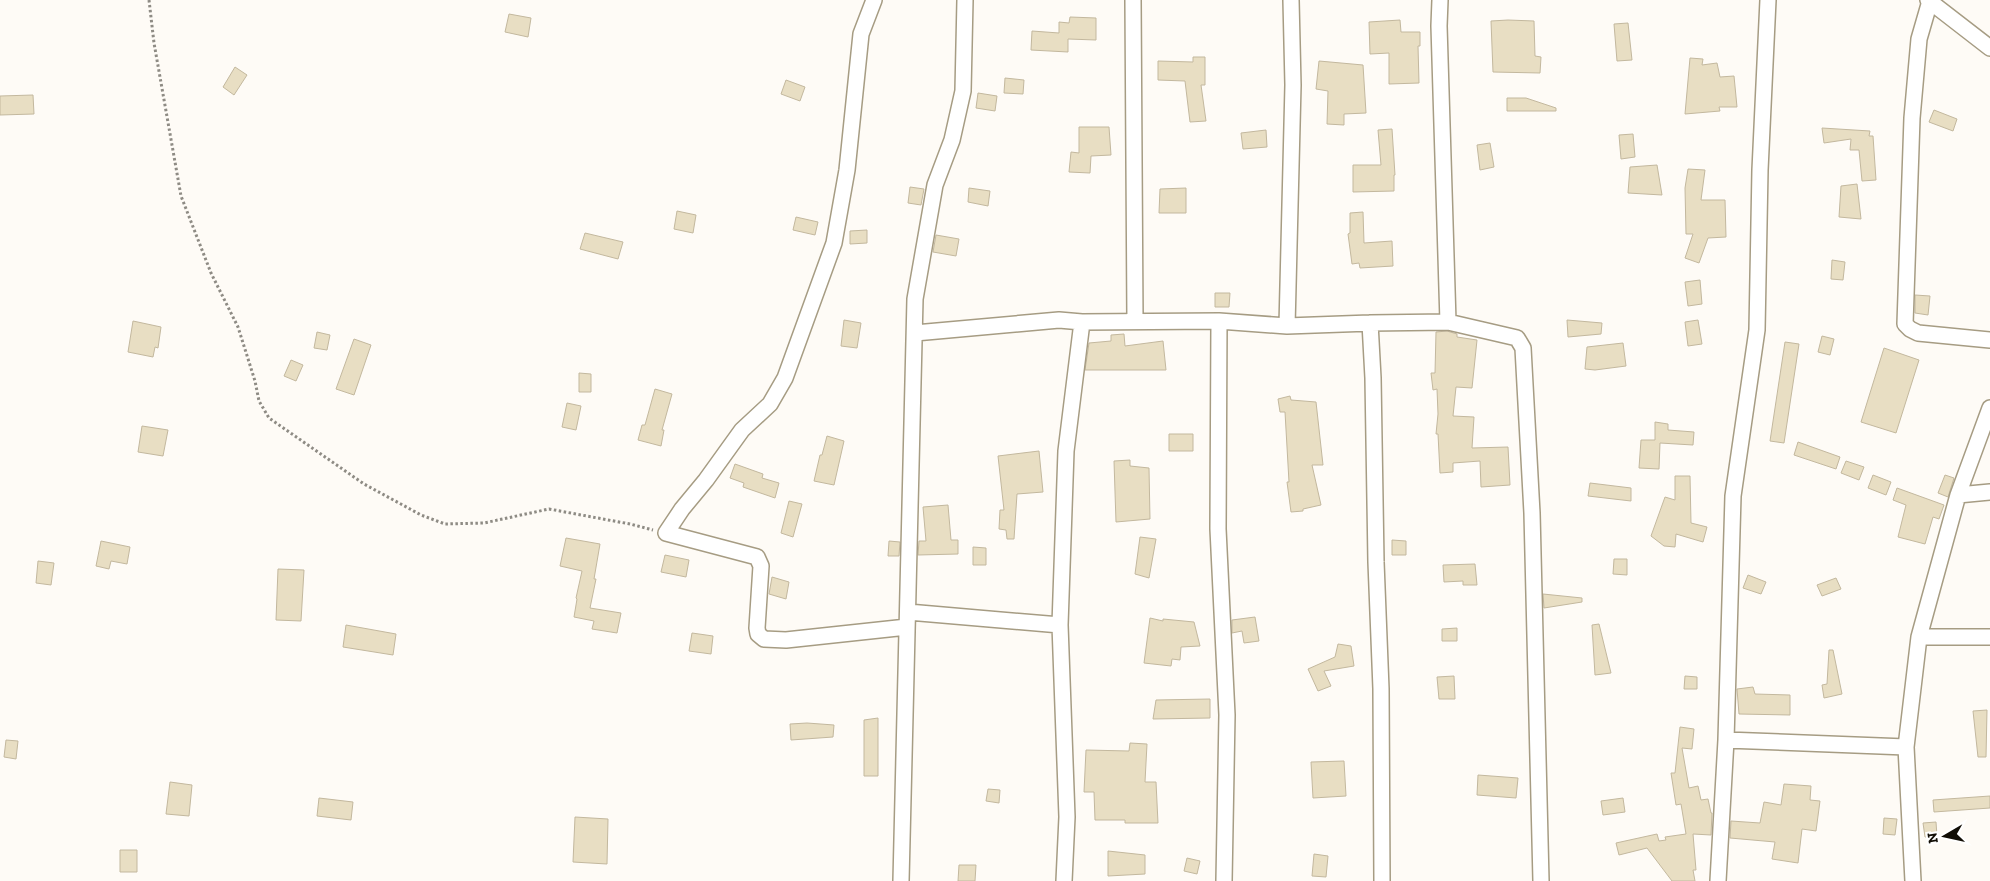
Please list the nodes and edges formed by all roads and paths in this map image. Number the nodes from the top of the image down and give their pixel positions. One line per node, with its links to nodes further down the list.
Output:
1 (149, 0): 21 (path)
2 (874, 0): 21 (street)
3 (965, 0): 16 (street)
4 (1133, 0): 10 (street)
5 (1291, 0): 15 (street)
6 (1440, 0): 13 (street)
7 (1768, 0): 27 (street)
8 (1929, 1): 9 (street); 17 (street)
9 (1990, 48)
10 (1135, 320): 11 (street); 12 (street)
11 (1219, 321): 15 (street); 31 (street)
12 (1082, 322): 16 (street); 23 (street)
13 (1448, 322): 14 (street); 33 (street)
14 (1370, 323): 15 (street); 32 (street)
15 (1287, 326)
16 (915, 333): 22 (street)
17 (1990, 340)
18 (1990, 408): 20 (street)
19 (1990, 492): 20 (street)
20 (1958, 495): 26 (street)
21 (666, 533): 24 (street)
22 (908, 612): 23 (street); 24 (street)
23 (1060, 625): 30 (street)
24 (907, 628): 29 (street)
25 (1990, 636): 26 (street)
26 (1919, 637): 28 (street)
27 (1726, 740): 28 (street); 34 (street)
28 (1906, 747): 35 (street)
29 (901, 881)
30 (1064, 881)
31 (1224, 881)
32 (1382, 881)
33 (1541, 881)
34 (1718, 881)
35 (1913, 881)

